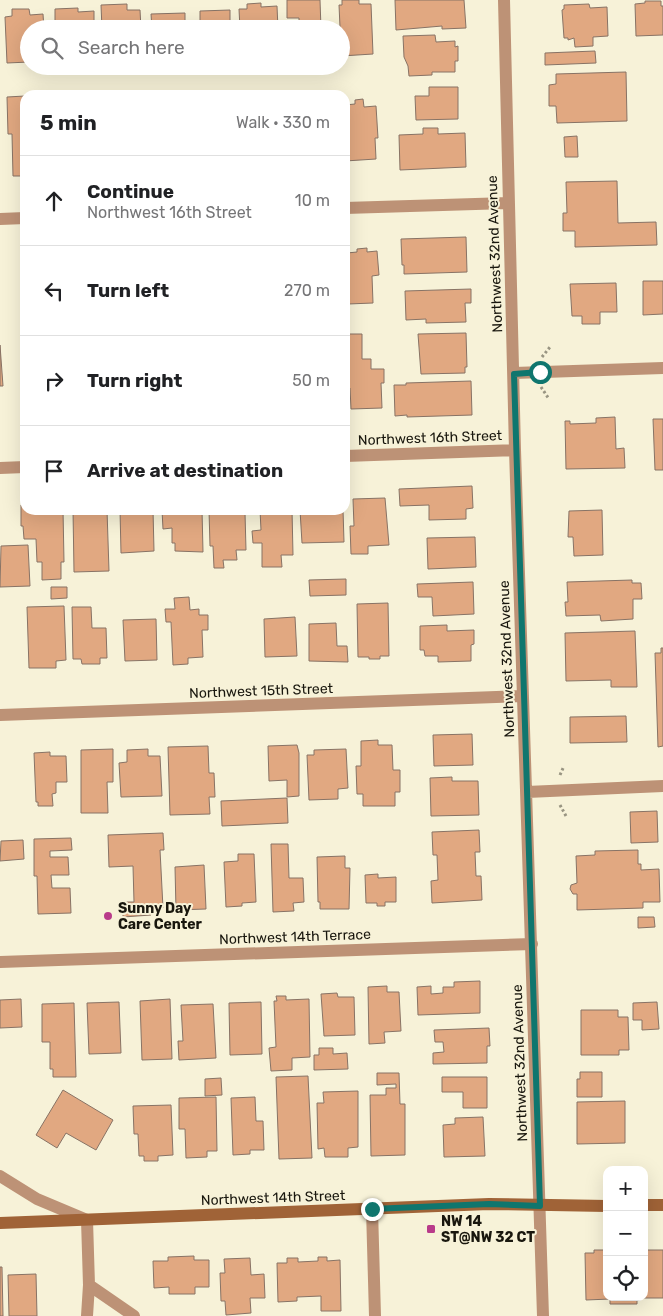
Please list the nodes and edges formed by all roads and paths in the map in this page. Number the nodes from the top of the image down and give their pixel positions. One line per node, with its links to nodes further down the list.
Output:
1 (504, 0): 2 (street, Northwest 32nd Avenue)
2 (508, 203): 3 (street); 9 (street, Northwest 32nd Avenue)
3 (350, 208)
4 (20, 218): 5 (street)
5 (0, 219)
6 (550, 347): 7 (path)
7 (540, 359)
8 (663, 368): 9 (street)
9 (514, 374): 12 (street, Northwest 32nd Avenue)
10 (541, 387): 11 (path)
11 (549, 399)
12 (515, 450): 13 (street, Northwest 16th Street); 16 (street, Northwest 32nd Avenue)
13 (350, 456)
14 (20, 467): 15 (street)
15 (0, 468)
16 (523, 696): 17 (street, Northwest 15th Street); 21 (street, Northwest 32nd Avenue)
17 (0, 715)
18 (564, 766): 19 (path)
19 (560, 777)
20 (663, 786): 21 (street)
21 (527, 792): 24 (street, Northwest 32nd Avenue)
22 (560, 805): 23 (path)
23 (566, 816)
24 (532, 944): 25 (street, Northwest 14th Terrace); 29 (street, Northwest 32nd Avenue)
25 (0, 962)
26 (0, 1176): 32 (street)
27 (648, 1205): 28 (street)
28 (663, 1205)
29 (540, 1206): 30 (street, Northwest 14th Street); 31 (street, Northwest 14th Street); 38 (street, Northwest 32nd Avenue)
30 (603, 1206)
31 (372, 1209): 32 (street, Northwest 14th Street); 37 (street)
32 (87, 1220): 33 (street, Northwest 14th Street); 34 (street)
33 (0, 1223)
34 (89, 1285): 35 (street); 36 (street)
35 (87, 1316)
36 (134, 1316)
37 (375, 1316)
38 (543, 1316)

